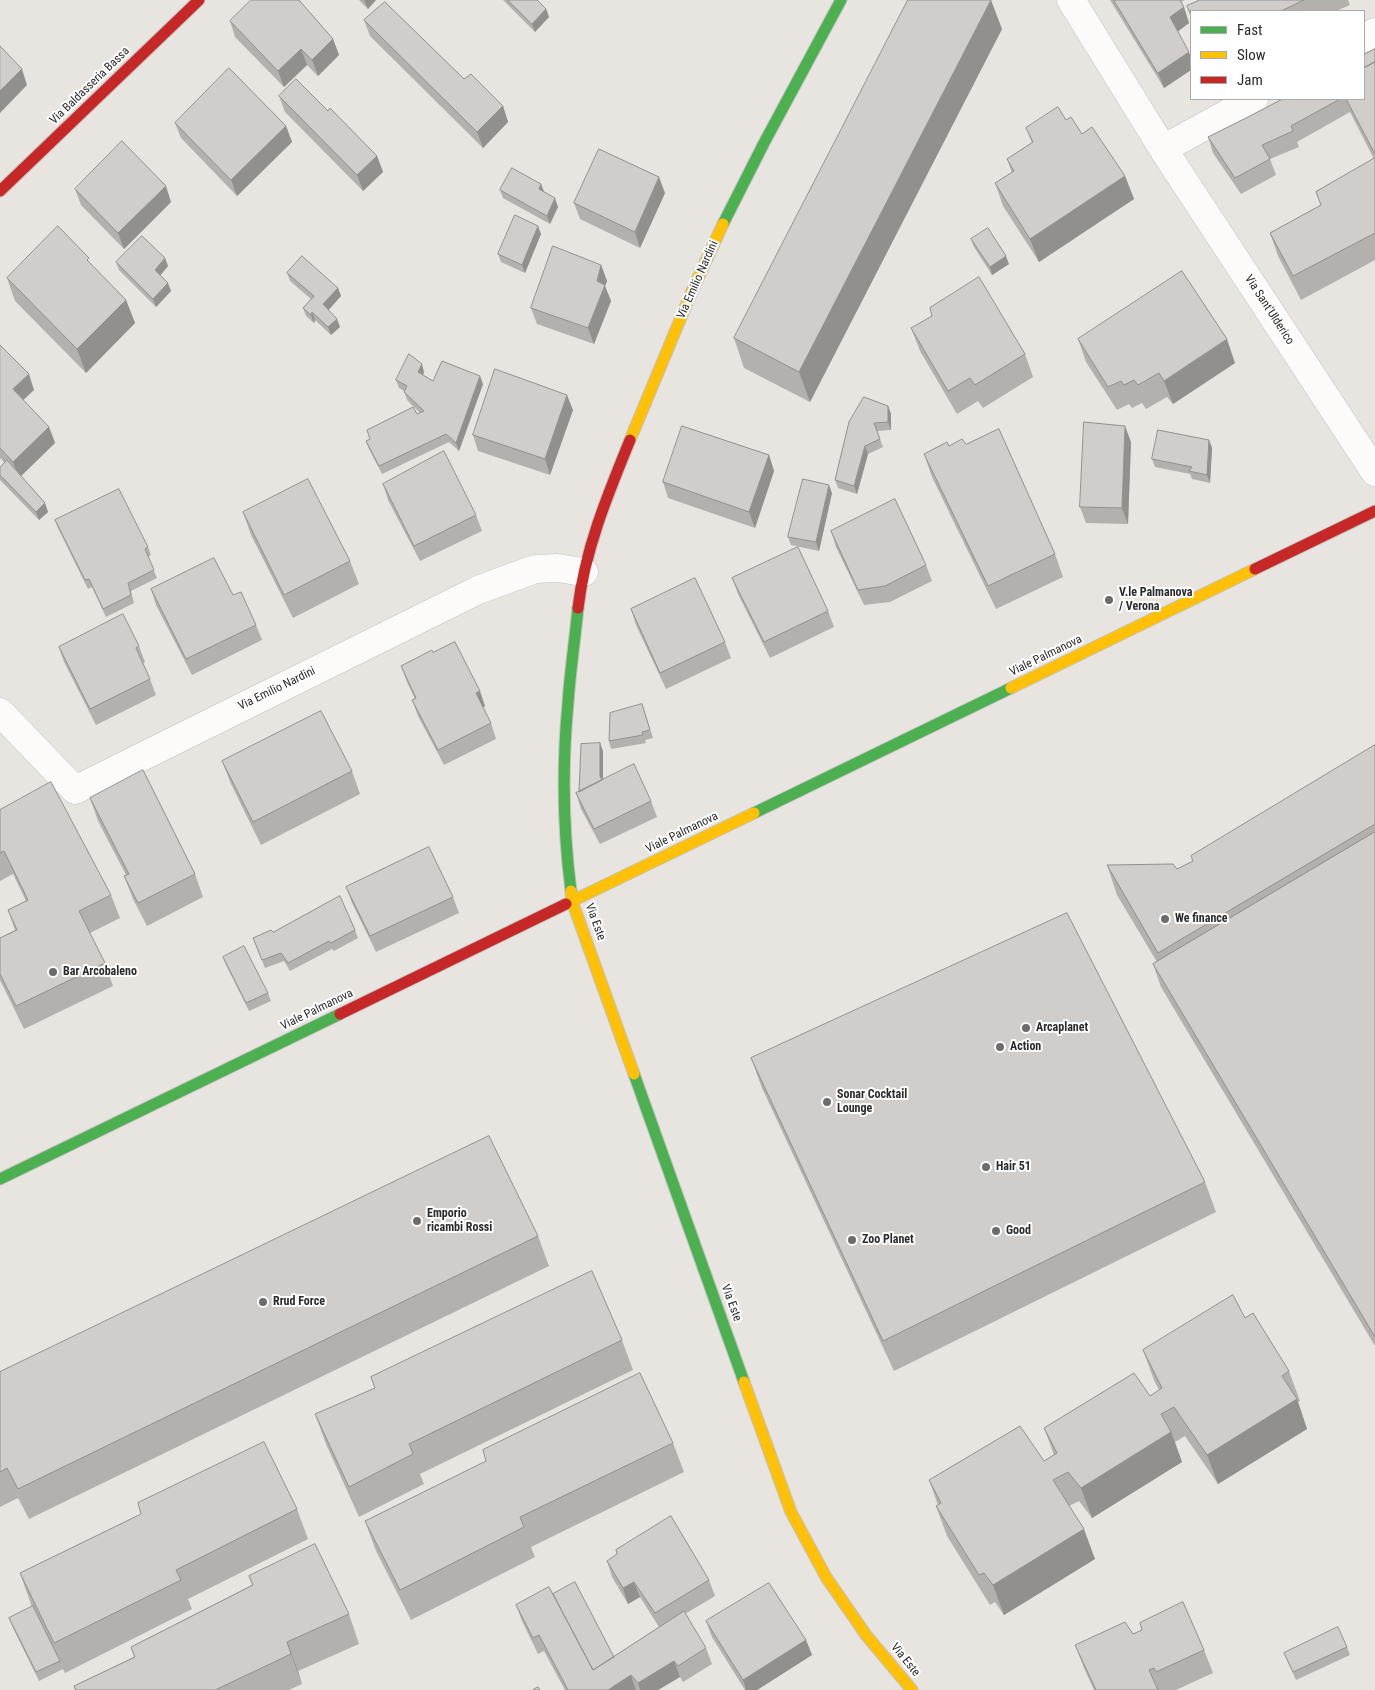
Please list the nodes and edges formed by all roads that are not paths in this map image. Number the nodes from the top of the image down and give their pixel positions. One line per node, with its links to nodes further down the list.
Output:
1 (199, 0): 6 (street, Via Baldasseria Bassa)
2 (841, 0): 9 (street, Via Emilio Nardini)
3 (1071, 0): 5 (street, Via Sant'Ulderico)
4 (1252, 100): 5 (street)
5 (1163, 149): 7 (street, Via Sant'Ulderico)
6 (0, 191)
7 (1375, 472)
8 (1375, 511): 11 (street, Viale Palmanova)
9 (584, 572): 10 (street, Via Emilio Nardini); 11 (street, Via Emilio Nardini)
10 (0, 712)
11 (572, 901): 12 (street, Viale Palmanova); 13 (street, Via Este)
12 (0, 1180)
13 (912, 1690)

